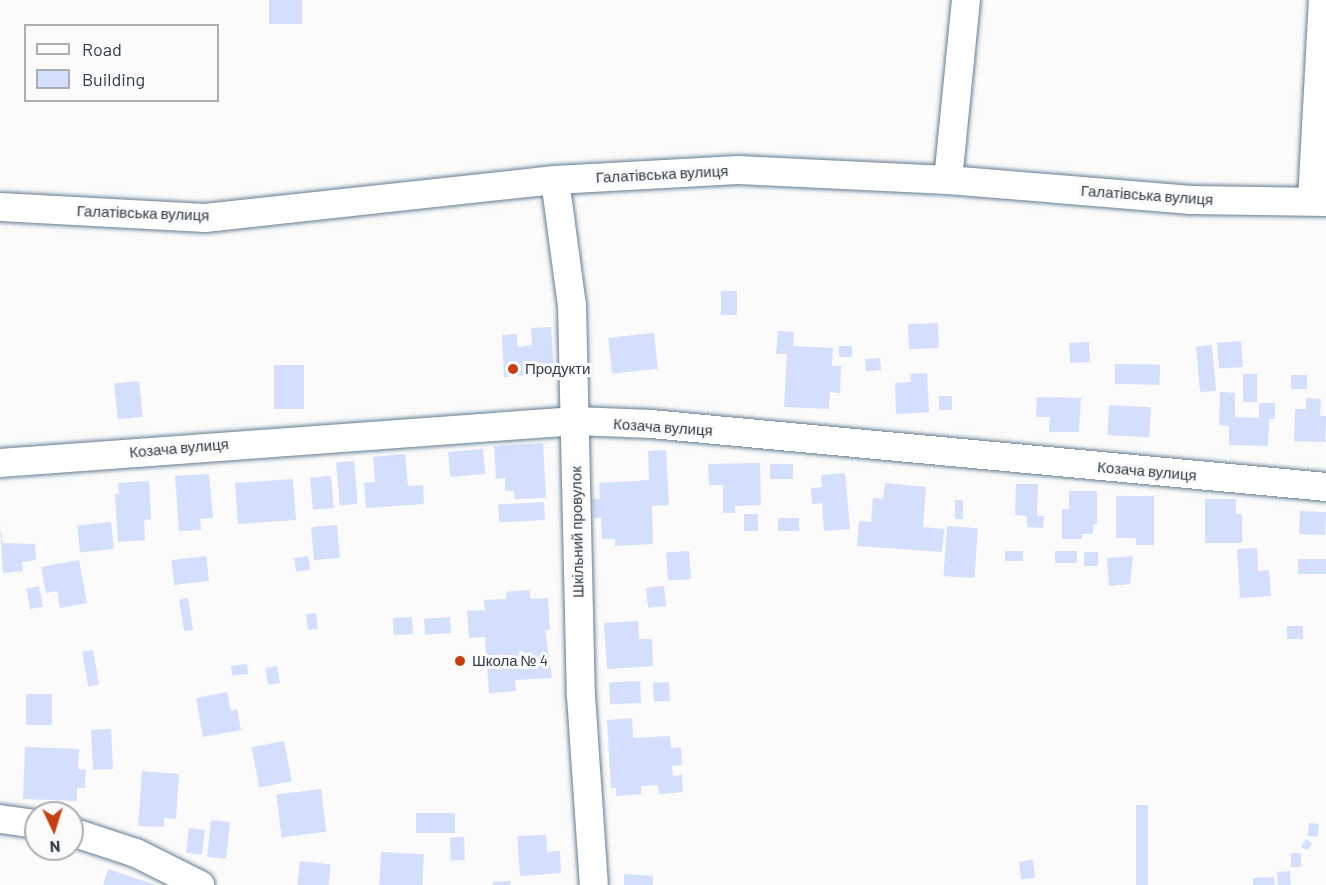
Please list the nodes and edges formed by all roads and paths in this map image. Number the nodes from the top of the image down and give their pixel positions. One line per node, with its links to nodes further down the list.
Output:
1 (966, 0): 4 (street)
2 (1323, 0): 5 (street)
3 (555, 180): 4 (street, Галатівська вулиця); 6 (street, Галатівська вулиця); 7 (street, Шкільний провулок)
4 (948, 180): 5 (street, Галатівська вулиця)
5 (1319, 201)
6 (0, 207)
7 (576, 421): 8 (street, Козача вулиця); 9 (street, Козача вулиця); 14 (street, Шкільний провулок)
8 (0, 463)
9 (1326, 487)
10 (0, 819): 11 (street)
11 (24, 823)
12 (84, 836): 13 (street)
13 (200, 885)
14 (594, 885)

